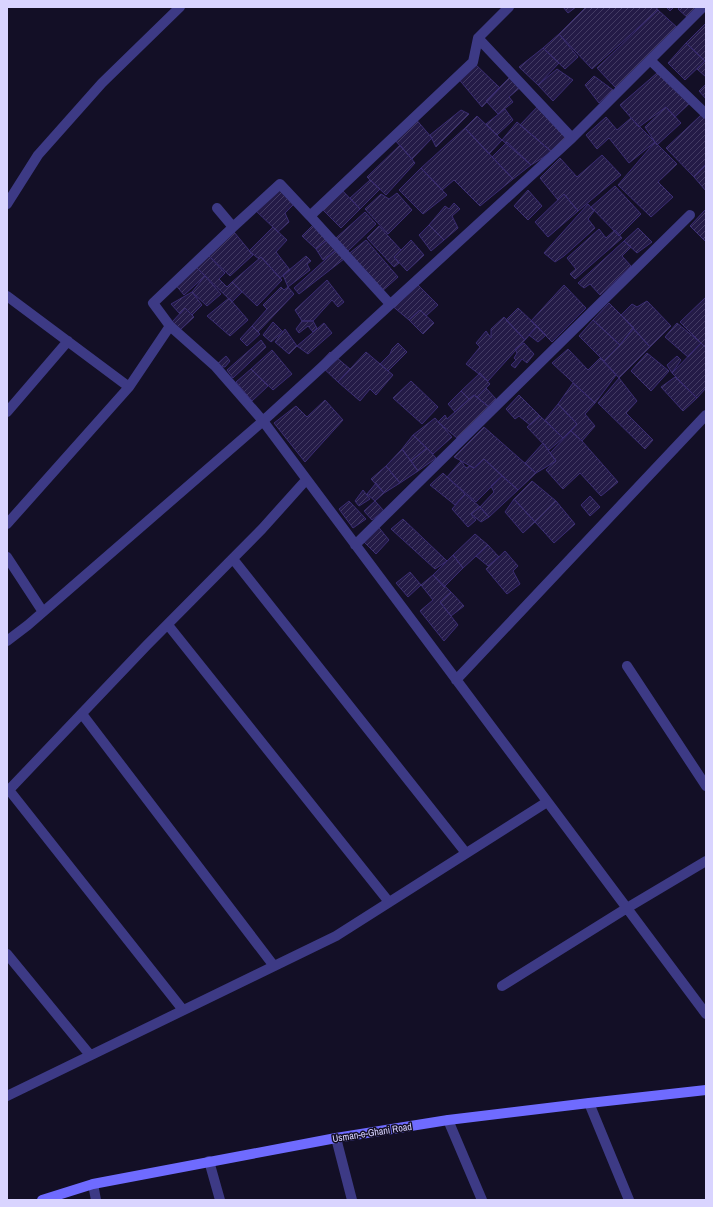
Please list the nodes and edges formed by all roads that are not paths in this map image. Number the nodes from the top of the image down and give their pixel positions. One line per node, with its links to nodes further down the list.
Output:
1 (180, 7): 8 (street)
2 (509, 7): 4 (street)
3 (703, 7): 5 (street)
4 (478, 38): 7 (street); 11 (street)
5 (650, 60): 6 (street); 7 (street)
6 (706, 114)
7 (572, 138): 14 (street)
8 (7, 204)
9 (217, 208): 12 (street)
10 (690, 215): 23 (street)
11 (310, 216): 12 (street); 14 (street)
12 (233, 227): 15 (street)
13 (7, 296): 16 (street)
14 (390, 304): 20 (street)
15 (170, 326): 17 (street); 20 (street)
16 (68, 341): 17 (street); 18 (street)
17 (129, 387): 22 (street)
18 (7, 412)
19 (706, 415): 30 (street)
20 (263, 421): 21 (street); 26 (street)
21 (306, 480): 23 (street); 25 (street)
22 (7, 524)
23 (355, 545): 30 (street)
24 (7, 557): 26 (street)
25 (233, 559): 27 (street); 35 (street)
26 (43, 612): 28 (street)
27 (168, 625): 31 (street); 37 (street)
28 (7, 641)
29 (627, 666): 32 (street)
30 (456, 680): 34 (street)
31 (82, 714): 33 (street); 40 (street)
32 (706, 786)
33 (8, 791): 42 (street)
34 (547, 802): 35 (street); 38 (street)
35 (466, 853): 37 (street)
36 (706, 861): 38 (street)
37 (389, 902): 40 (street)
38 (627, 908): 41 (street); 43 (street)
39 (7, 954): 44 (street)
40 (274, 966): 42 (street)
41 (502, 986)
42 (183, 1010): 44 (street)
43 (706, 1014)
44 (90, 1056): 46 (street)
45 (706, 1090): 47 (main road, Usman-e-Ghani Road)
46 (7, 1096)
47 (589, 1103): 48 (main road, Usman-e-Ghani Road); 57 (street)
48 (448, 1120): 49 (main road, Usman-e-Ghani Road); 56 (street)
49 (336, 1138): 50 (main road, Usman-e-Ghani Road); 55 (street)
50 (209, 1162): 51 (main road, Usman-e-Ghani Road); 54 (street)
51 (93, 1184): 52 (main road, Usman-e-Ghani Road); 53 (street)
52 (42, 1200)
53 (96, 1200)
54 (220, 1200)
55 (352, 1200)
56 (482, 1200)
57 (629, 1200)

